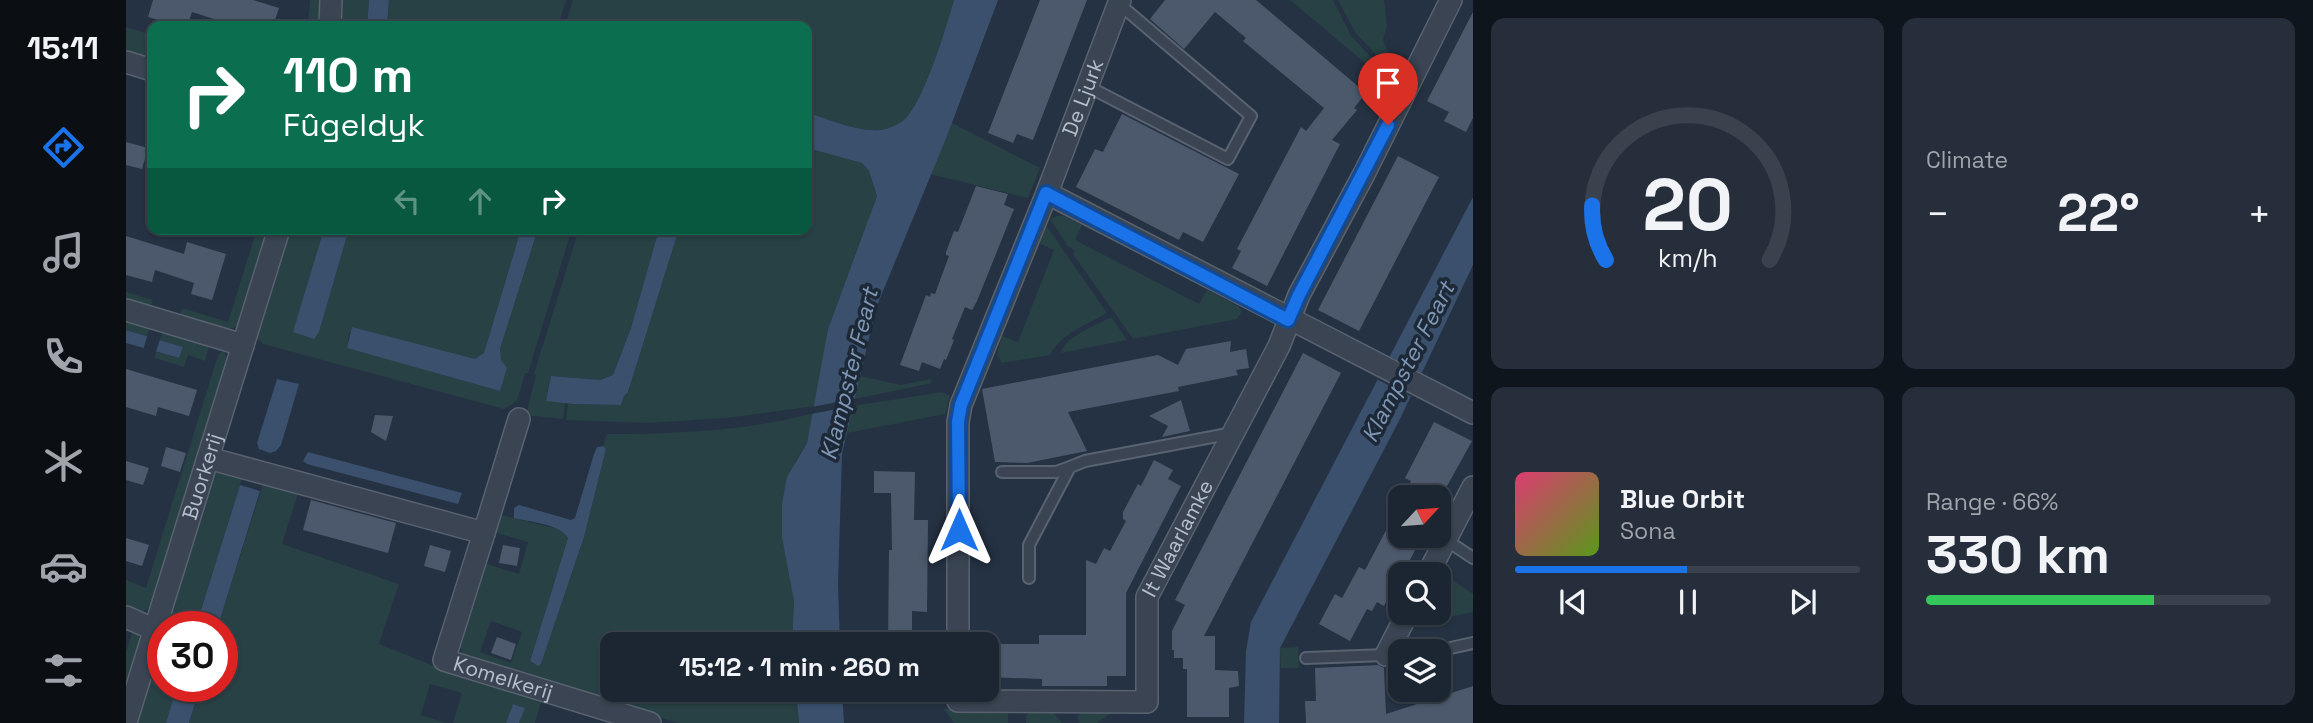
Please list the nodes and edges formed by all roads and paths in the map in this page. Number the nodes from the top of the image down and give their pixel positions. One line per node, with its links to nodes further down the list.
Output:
1 (331, 0): 4 (street)
2 (1451, 0): 11 (street, It Waarlamke)
3 (1119, 2): 7 (street, De Ljurk); 7 (lane)
4 (330, 21)
5 (126, 62): 6 (street)
6 (147, 68)
7 (1087, 86): 8 (street, De Ljurk)
8 (1046, 193): 11 (street); 28 (street)
9 (277, 235): 12 (street, Buorkerij)
10 (126, 310): 12 (street)
11 (1288, 320): 13 (street); 15 (street, It Waarlamke)
12 (243, 345): 16 (street, Buorkerij)
13 (1473, 413)
14 (519, 419): 21 (street, Komelkerij)
15 (1233, 433): 17 (lane); 34 (street, It Waarlamke)
16 (208, 458): 21 (street); 25 (street, Buorkerij)
17 (1070, 467): 18 (lane); 24 (lane)
18 (1002, 472)
19 (1473, 488): 20 (street)
20 (1451, 530)
21 (484, 533): 36 (street, Komelkerij)
22 (1451, 543): 23 (lane)
23 (1473, 558)
24 (1029, 578)
25 (161, 611)
26 (126, 617): 27 (street)
27 (147, 626)
28 (958, 632)
29 (1473, 643): 30 (lane)
30 (1451, 648)
31 (147, 655): 35 (street, Buorkerij)
32 (1388, 656): 33 (lane)
33 (1306, 658)
34 (999, 701)
35 (126, 722)
36 (650, 723)

